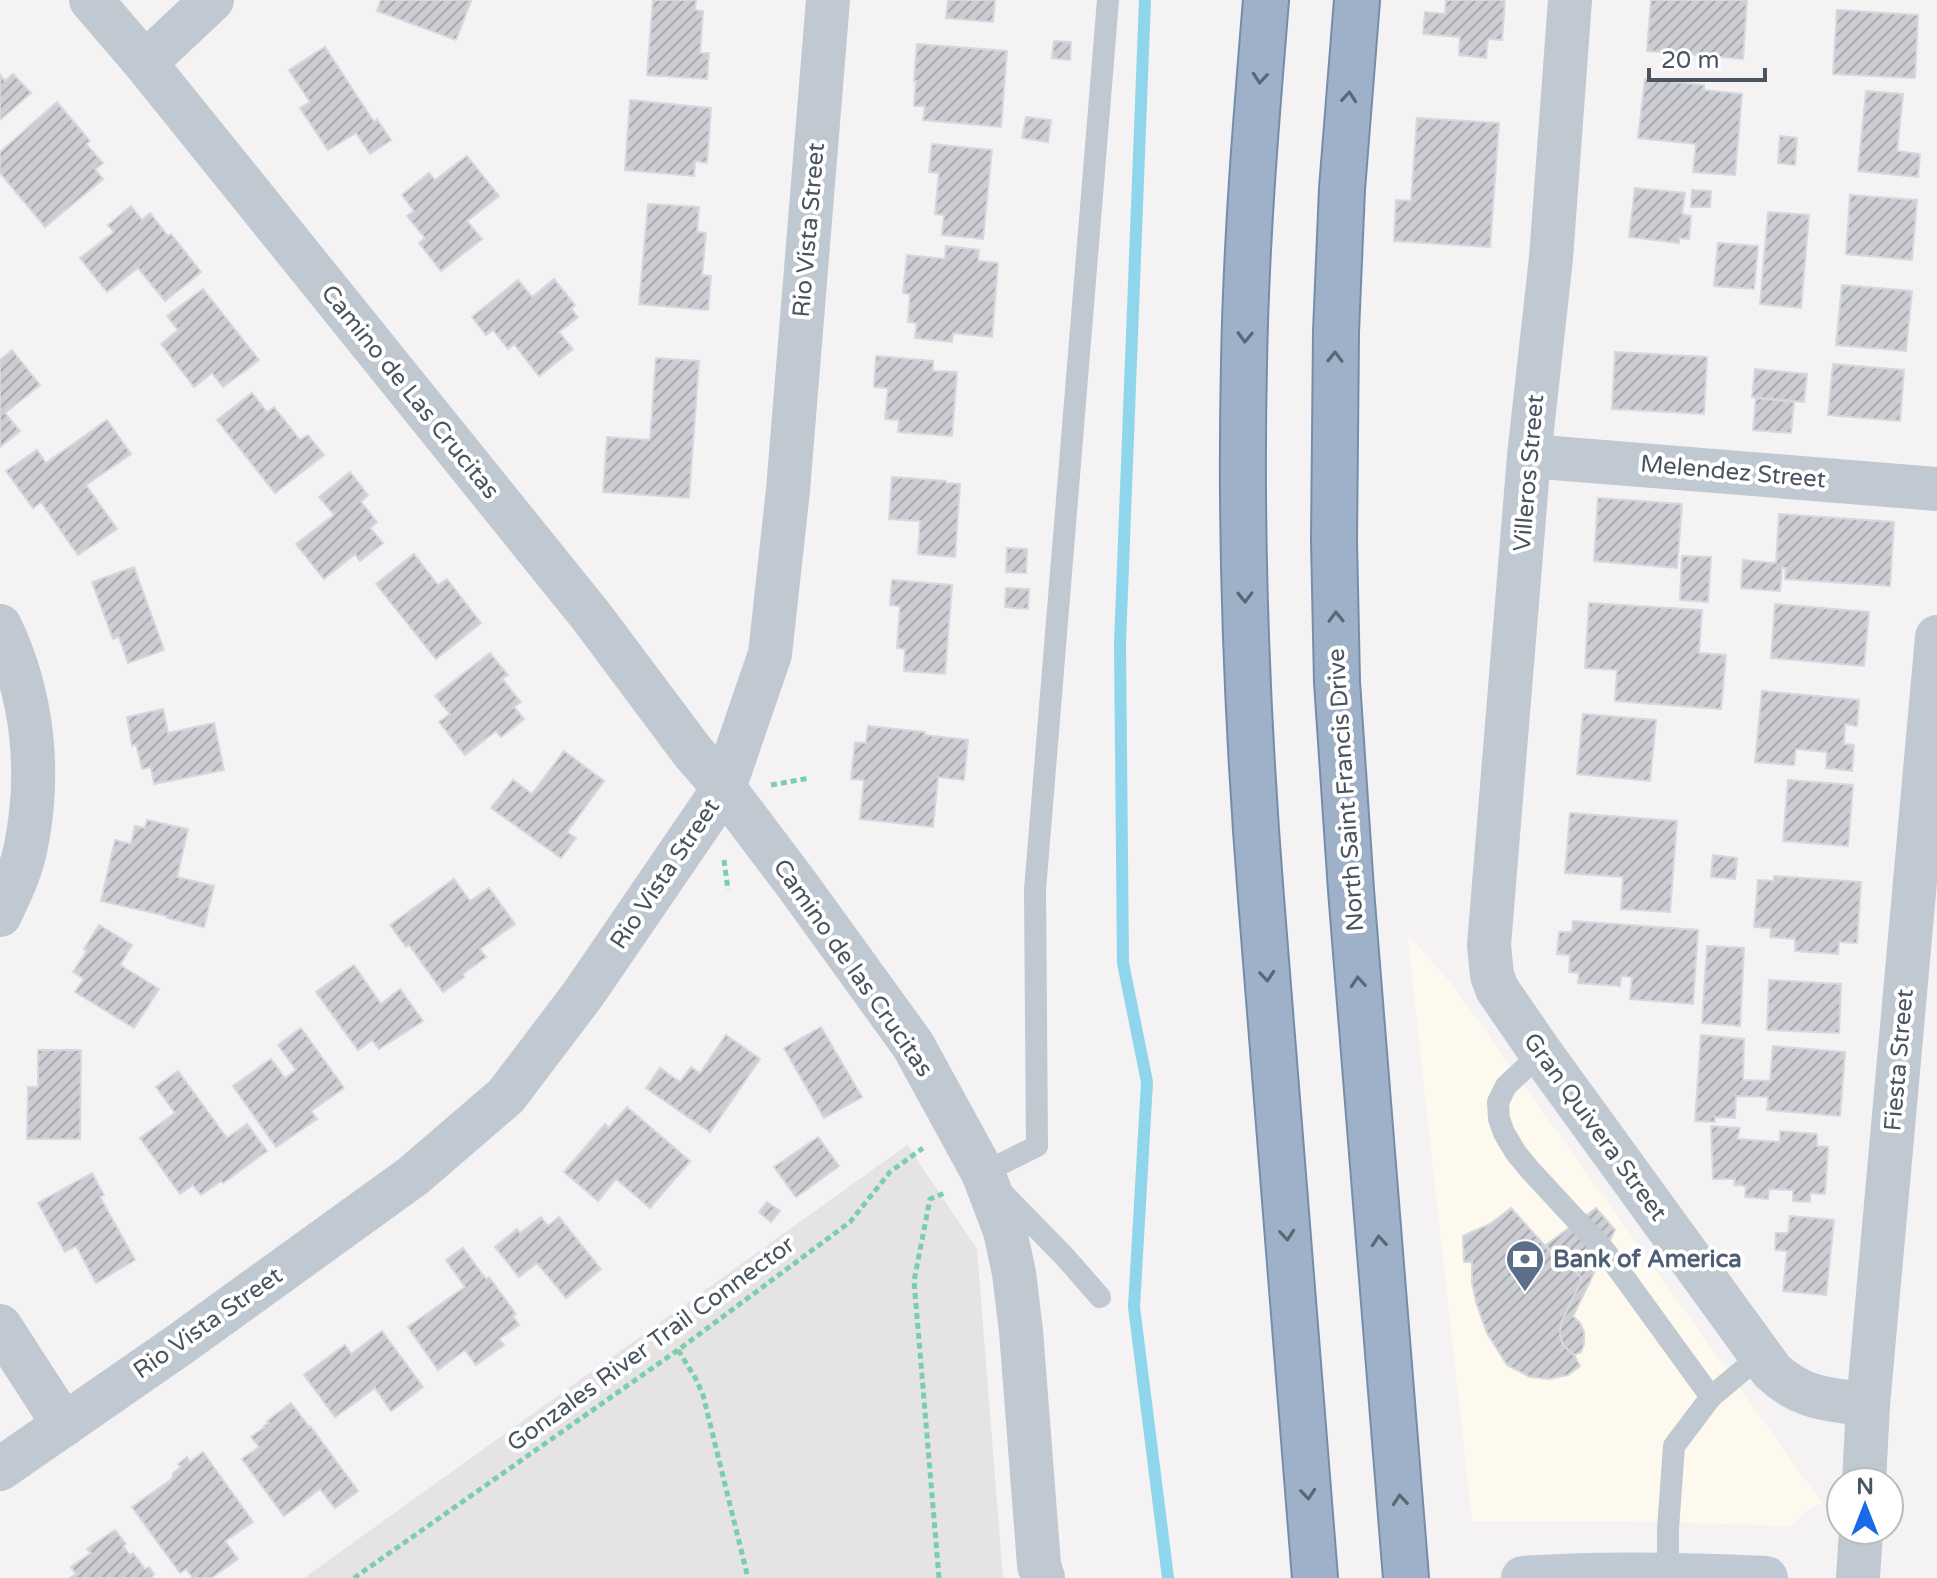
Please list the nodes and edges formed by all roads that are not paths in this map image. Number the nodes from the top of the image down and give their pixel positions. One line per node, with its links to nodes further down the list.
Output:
1 (91, 0): 8 (street, Camino de Las Crucitas)
2 (212, 0): 8 (street)
3 (828, 0): 13 (street, Rio Vista Street)
4 (1108, 0): 17 (lane)
5 (1266, 0): 29 (highway, one-way to 29)
6 (1357, 0): 30 (highway, North Saint Francis Drive, one-way to 6)
7 (1570, 0): 9 (street, Villeros Street)
8 (145, 63): 13 (street, Camino de Las Crucitas)
9 (1529, 456): 10 (street, Melendez Street); 15 (street, Villeros Street)
10 (1937, 489)
11 (0, 626): 14 (street)
12 (1937, 637): 22 (street, Fiesta Street)
13 (743, 787): 17 (street, Camino de las Crucitas); 23 (street, Rio Vista Street)
14 (0, 915)
15 (1489, 945): 16 (street, Gran Quivera Street)
16 (1541, 1053): 20 (street, Gran Quivera Street); 21 (lane)
17 (983, 1173): 18 (lane); 28 (street, Camino de las Crucitas)
18 (1100, 1297)
19 (0, 1326): 23 (street)
20 (1761, 1355): 21 (lane); 22 (street, Gran Quivera Street)
21 (1711, 1397): 27 (lane)
22 (1868, 1405): 24 (street, Fiesta Street)
23 (64, 1425): 25 (street, Rio Vista Street)
24 (1865, 1466)
25 (0, 1469)
26 (1860, 1546): 33 (street)
27 (1668, 1573): 31 (main road); 32 (main road)
28 (1043, 1578)
29 (1315, 1578)
30 (1406, 1578)
31 (1523, 1578)
32 (1766, 1578)
33 (1858, 1578)

